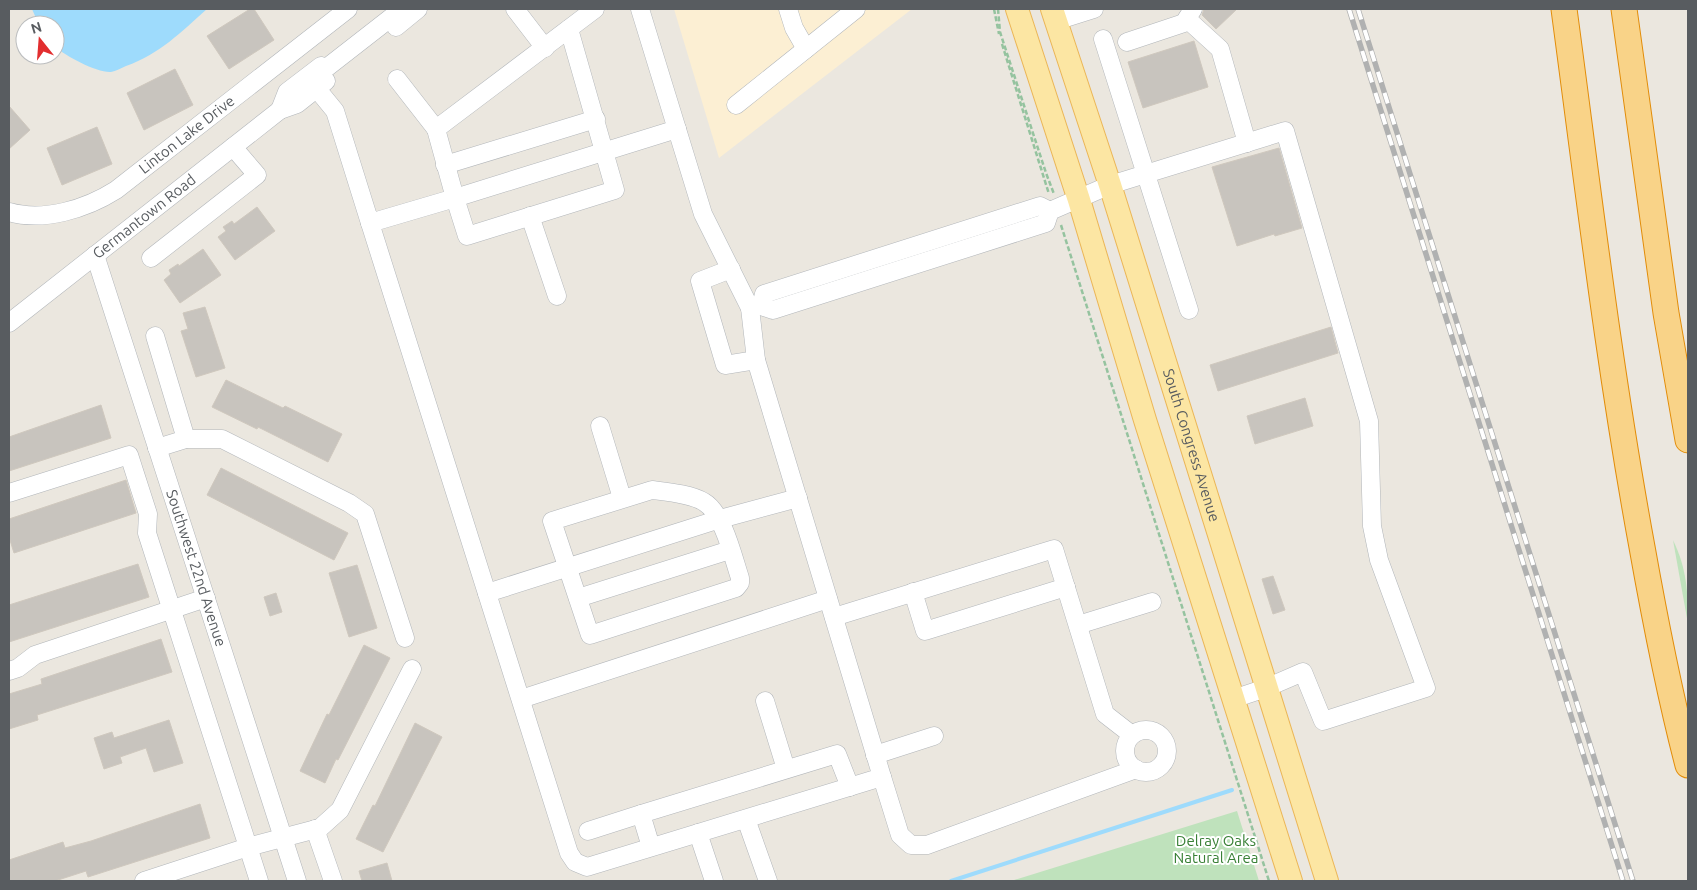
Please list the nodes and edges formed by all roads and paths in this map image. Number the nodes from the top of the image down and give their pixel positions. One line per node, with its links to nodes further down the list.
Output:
1 (348, 9): 38 (street, Linton Lake Drive)
2 (394, 9): 25 (street, Germantown Road)
3 (402, 9): 23 (street)
4 (418, 9): 23 (street, Germantown Road)
5 (516, 9): 20 (street)
6 (595, 9): 17 (street)
7 (640, 9): 28 (street)
8 (788, 9): 21 (street)
9 (856, 9): 21 (street)
10 (994, 9): 37 (path)
11 (1017, 9): 36 (main road)
12 (1094, 9): 16 (street)
13 (1564, 9): 86 (highway)
14 (1624, 9): 58 (highway)
15 (1190, 14): 19 (street); 29 (street)
16 (1054, 15): 34 (main road, South Congress Avenue)
17 (569, 29): 20 (street); 26 (street)
18 (1103, 39): 33 (street)
19 (1127, 42)
20 (545, 48): 27 (street)
21 (806, 49): 24 (street)
22 (397, 79): 27 (street)
23 (317, 88): 25 (street, Germantown Road); 40 (street)
24 (736, 105)
25 (280, 110): 30 (street, Germantown Road)
26 (596, 119): 31 (street); 32 (street)
27 (436, 129): 32 (street)
28 (677, 129): 31 (street); 46 (street)
29 (1247, 144): 33 (street); 79 (street)
30 (234, 146): 44 (street, Germantown Road); 45 (street)
31 (604, 151): 35 (street); 39 (street)
32 (445, 165): 35 (street)
33 (1145, 174): 34 (street); 52 (street)
34 (1110, 185): 36 (street); 79 (main road, South Congress Avenue)
35 (455, 198): 39 (street); 40 (street)
36 (1079, 200): 37 (street); 81 (main road)
37 (1052, 210): 41 (street); 42 (street); 105 (path)
38 (9, 212)
39 (530, 216): 49 (street)
40 (370, 223): 68 (street)
41 (975, 227): 42 (street); 43 (street)
42 (981, 244): 47 (street)
43 (889, 254): 47 (street); 48 (street)
44 (95, 255): 53 (street, Germantown Road); 59 (street, Southwest 22nd Avenue)
45 (151, 258)
46 (731, 269): 51 (street); 55 (street)
47 (895, 271): 50 (street)
48 (802, 282): 50 (street); 51 (street)
49 (557, 296)
50 (808, 299): 51 (street)
51 (756, 307): 55 (street)
52 (1188, 310)
53 (9, 323)
54 (155, 336): 57 (street)
55 (756, 360): 62 (street)
56 (600, 426): 61 (street)
57 (186, 439): 59 (street); 76 (street)
58 (1688, 440)
59 (157, 448): 69 (street, Southwest 22nd Avenue)
60 (9, 493): 73 (street)
61 (622, 498): 63 (street); 65 (street)
62 (798, 498): 63 (street); 71 (street)
63 (720, 520): 64 (street); 65 (street)
64 (730, 550): 70 (street); 70 (street)
65 (567, 567): 68 (street); 70 (street)
66 (1066, 587): 67 (street); 67 (street); 75 (street)
67 (913, 592): 74 (street)
68 (487, 593): 80 (street)
69 (206, 598): 73 (street); 96 (street, Southwest 22nd Avenue)
70 (578, 598)
71 (828, 599): 74 (street); 80 (street)
72 (1152, 602): 75 (street)
73 (172, 610): 78 (street); 97 (street)
74 (834, 617): 85 (street)
75 (1078, 625): 83 (street)
76 (405, 638)
77 (412, 669): 93 (street)
78 (9, 671)
79 (1266, 688): 81 (street); 107 (main road, South Congress Avenue)
80 (521, 699): 98 (street)
81 (1233, 699): 106 (main road)
82 (765, 701): 87 (street)
83 (1132, 735): 88 (street); 88 (street)
84 (934, 736): 85 (street)
85 (875, 755): 89 (street)
86 (1688, 765)
87 (786, 769): 90 (street); 91 (street)
88 (1136, 769): 89 (street)
89 (882, 777): 90 (street)
90 (850, 787): 92 (street)
91 (641, 814): 94 (street); 98 (street)
92 (746, 818): 95 (street); 104 (street)
93 (315, 829): 96 (street); 102 (street)
94 (588, 831)
95 (698, 833): 98 (street); 103 (street)
96 (283, 837): 97 (street); 101 (street, Southwest 22nd Avenue)
97 (248, 847): 99 (street); 100 (street)
98 (652, 847)
99 (144, 881)
100 (259, 881)
101 (297, 881)
102 (333, 881)
103 (714, 881)
104 (768, 881)
105 (1269, 881)
106 (1291, 881)
107 (1327, 881)

